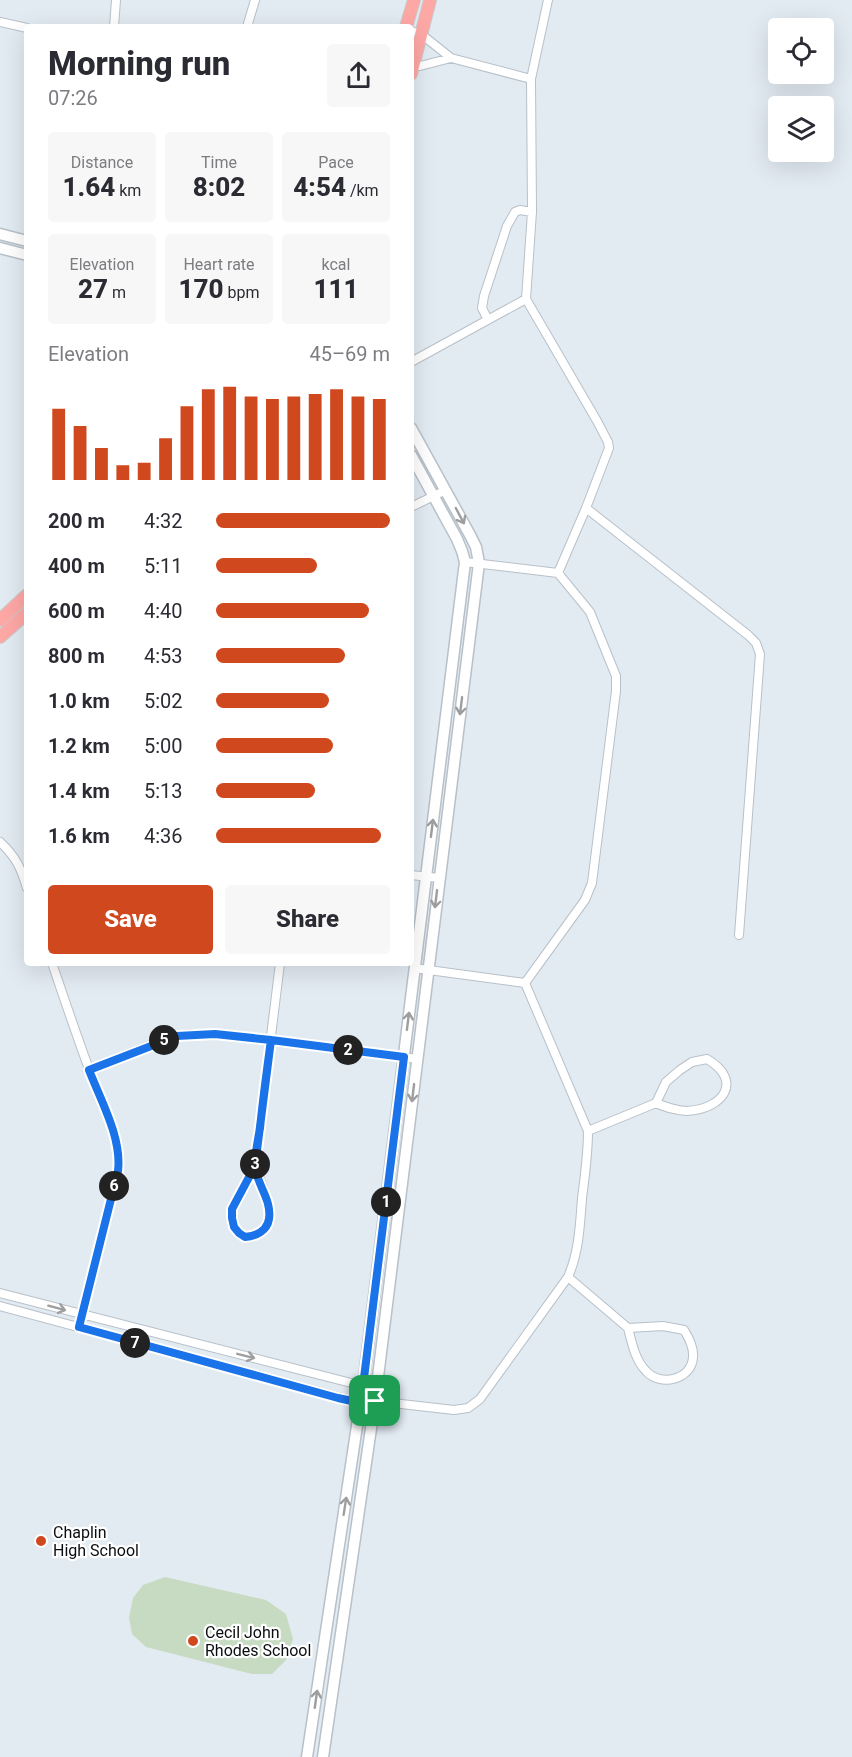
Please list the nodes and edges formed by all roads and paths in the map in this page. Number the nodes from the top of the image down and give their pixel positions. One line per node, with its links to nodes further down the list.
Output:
1 (116, 0): 7 (street)
2 (255, 0): 8 (street)
3 (414, 0): 9 (highway)
4 (430, 0): 11 (highway)
5 (548, 0): 15 (street)
6 (0, 22): 10 (street)
7 (114, 24)
8 (248, 24)
9 (407, 24)
10 (24, 27)
11 (416, 32): 12 (highway); 13 (street)
12 (414, 50)
13 (452, 58): 14 (street); 15 (street)
14 (414, 68)
15 (531, 79): 16 (street)
16 (532, 212): 21 (street); 22 (street)
17 (0, 234): 18 (main road)
18 (24, 240)
19 (0, 248): 20 (main road)
20 (24, 254)
21 (526, 299): 22 (street); 29 (street)
22 (489, 320): 23 (street)
23 (414, 360)
24 (414, 433): 26 (main road)
25 (414, 460): 27 (main road)
26 (446, 490): 27 (street); 31 (main road, one-way to 31)
27 (434, 497): 28 (street); 30 (main road)
28 (414, 506)
29 (586, 508): 32 (street); 42 (street)
30 (465, 562): 31 (street); 39 (main road, one-way to 30)
31 (479, 563): 32 (street); 40 (main road, one-way to 40)
32 (558, 573): 47 (street)
33 (24, 599): 35 (highway)
34 (24, 616): 36 (highway)
35 (0, 620)
36 (0, 637)
37 (0, 842): 41 (street)
38 (414, 874): 39 (street)
39 (426, 876): 40 (street); 45 (main road)
40 (439, 878): 46 (main road, one-way to 46)
41 (24, 879)
42 (739, 935)
43 (53, 966): 51 (street)
44 (280, 966): 48 (street)
45 (414, 968): 46 (street); 49 (main road, one-way to 45)
46 (428, 970): 47 (street); 50 (main road)
47 (525, 983): 53 (street)
48 (271, 1040): 49 (street); 51 (street); 54 (street)
49 (404, 1057): 50 (street); 63 (main road)
50 (418, 1059): 64 (main road, one-way to 64)
51 (89, 1070): 58 (street)
52 (656, 1103): 52 (street); 53 (street)
53 (588, 1131): 55 (street)
54 (255, 1166): 54 (street)
55 (568, 1277): 60 (street); 64 (street)
56 (0, 1293): 58 (street, one-way to 58)
57 (0, 1306): 59 (street)
58 (82, 1315): 59 (street); 61 (street)
59 (79, 1327): 62 (street)
60 (628, 1328): 60 (street)
61 (219, 1350): 62 (street); 63 (street, one-way to 63)
62 (215, 1364): 65 (street)
63 (363, 1386): 64 (street); 65 (main road)
64 (375, 1401): 65 (street); 67 (main road)
65 (361, 1403): 66 (main road, one-way to 65)
66 (307, 1757)
67 (323, 1757)

